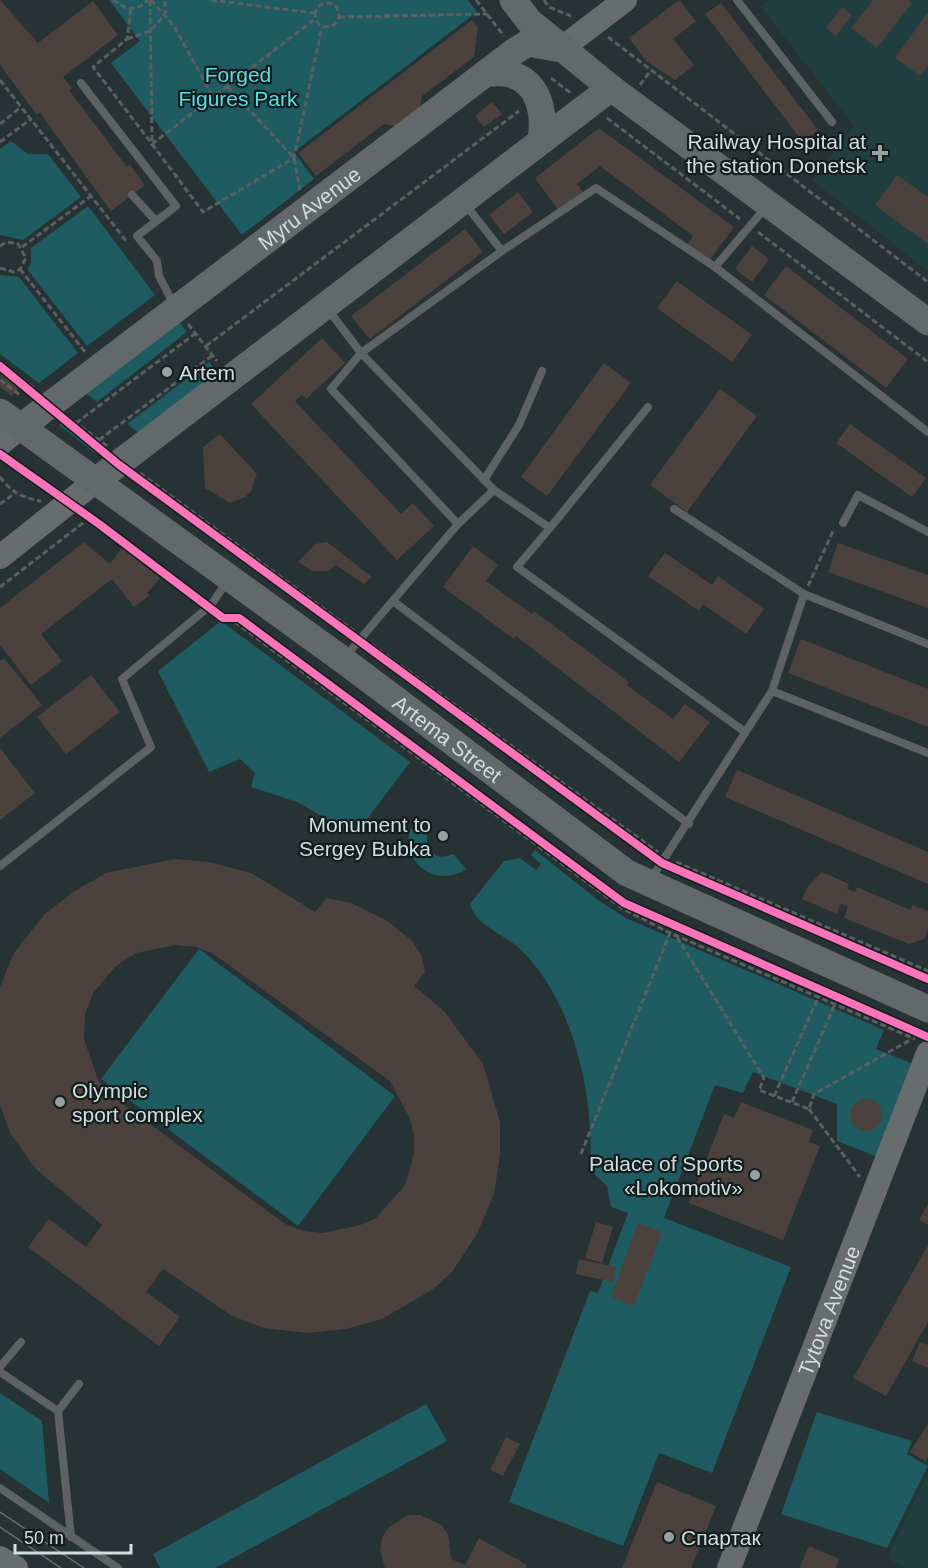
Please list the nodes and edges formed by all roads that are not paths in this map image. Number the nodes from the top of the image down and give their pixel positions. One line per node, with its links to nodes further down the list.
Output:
1 (513, 0): 4 (main road)
2 (738, 0): 8 (lane)
3 (621, 1): 4 (street)
4 (561, 50): 5 (main road, Myru Avenue); 7 (main road)
5 (486, 73): 9 (main road); 17 (main road, Myru Avenue)
6 (81, 83): 13 (lane)
7 (610, 88): 9 (main road); 12 (main road)
8 (832, 122)
9 (541, 140): 11 (main road)
10 (132, 195): 13 (lane)
11 (462, 201): 14 (lane); 16 (main road)
12 (769, 204): 15 (lane); 18 (main road)
13 (156, 221): 17 (lane)
14 (502, 251): 15 (lane); 19 (lane)
15 (715, 267): 23 (lane)
16 (325, 306): 19 (lane); 25 (main road)
17 (176, 308): 22 (main road, Myru Avenue)
18 (928, 322)
19 (361, 353): 26 (lane); 30 (lane)
20 (542, 371): 26 (lane)
21 (648, 407): 31 (lane)
22 (14, 411): 24 (street, Myru Avenue); 25 (main road, Artema Street)
23 (928, 432)
24 (5, 452)
25 (97, 480): 33 (street); 34 (main road, Artema Street)
26 (484, 480): 27 (lane)
27 (494, 490): 30 (lane); 31 (lane)
28 (674, 509): 35 (lane)
29 (843, 523): 32 (lane)
30 (458, 524): 36 (lane)
31 (550, 528): 40 (lane)
32 (928, 532)
33 (0, 557)
34 (229, 579): 38 (main road, Artema Street); 43 (lane)
35 (804, 594): 37 (lane); 39 (lane)
36 (393, 601): 38 (lane); 42 (lane)
37 (928, 644)
38 (355, 646): 44 (main road, Artema Street)
39 (772, 691): 40 (lane); 41 (lane)
40 (745, 732): 42 (lane)
41 (928, 753)
42 (689, 824): 44 (lane)
43 (0, 866)
44 (659, 868): 45 (main road, Artema Street)
45 (928, 1009)
46 (920, 1046): 56 (street, Tytova Avenue)
47 (21, 1342): 48 (lane)
48 (0, 1370): 50 (lane)
49 (79, 1384): 50 (lane)
50 (58, 1411): 52 (lane)
51 (0, 1488): 52 (lane)
52 (71, 1537): 55 (lane)
53 (0, 1558): 54 (street)
54 (16, 1568)
55 (118, 1568)
56 (729, 1568)

